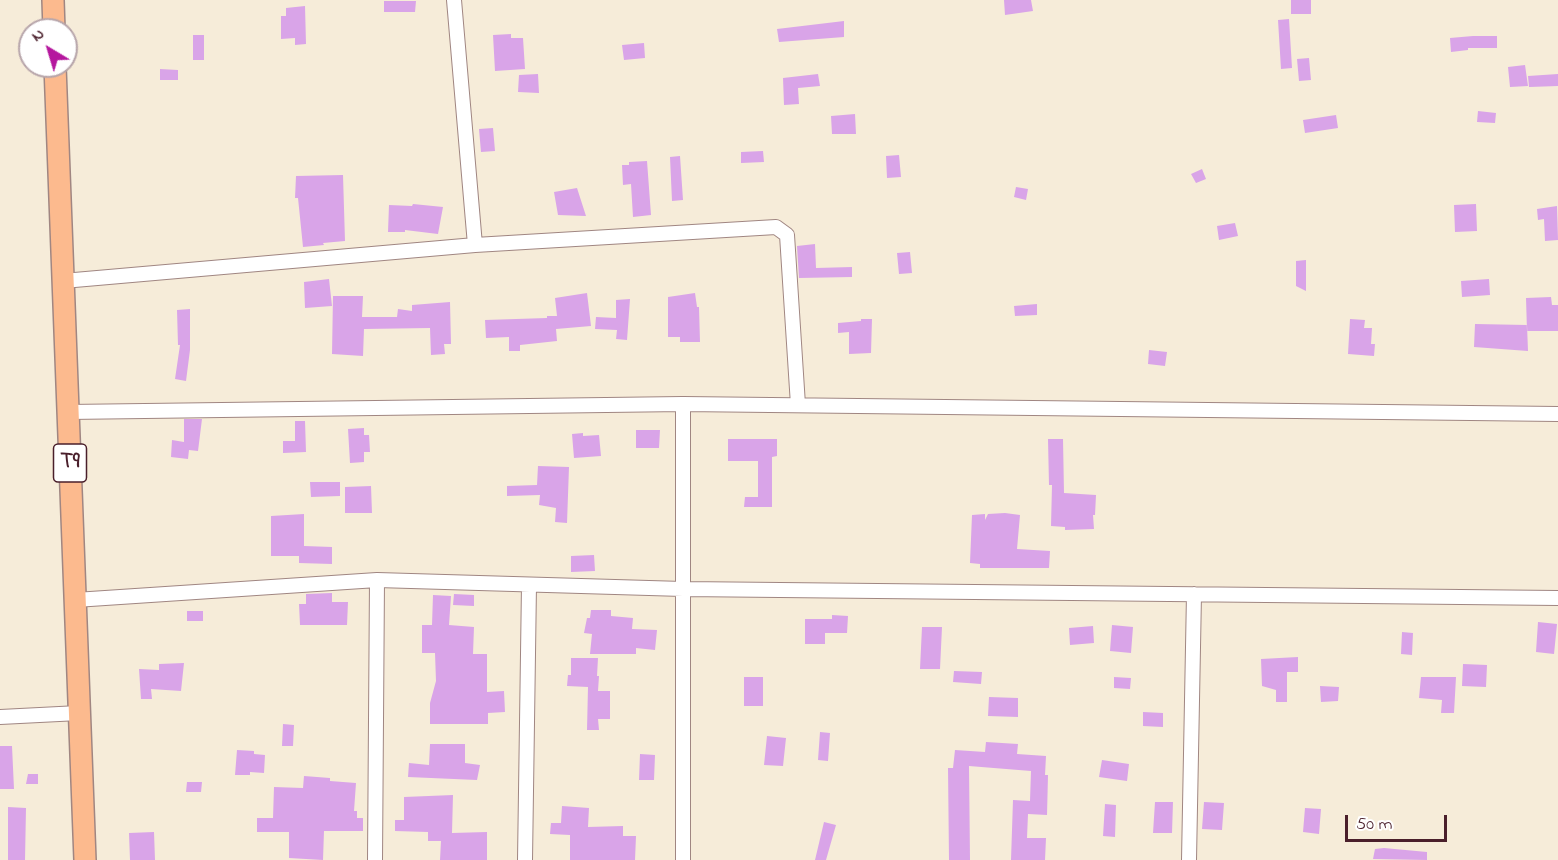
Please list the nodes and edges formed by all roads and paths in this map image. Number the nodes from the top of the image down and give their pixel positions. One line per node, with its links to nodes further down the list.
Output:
1 (53, 0): 3 (highway)
2 (454, 0): 5 (street)
3 (54, 18)
4 (55, 78): 6 (highway, T9)
5 (475, 245): 6 (street); 8 (street)
6 (63, 281): 9 (highway, T9)
7 (683, 404): 8 (street); 9 (street); 13 (street)
8 (798, 405): 10 (street)
9 (68, 412): 16 (highway, T9)
10 (1558, 414)
11 (377, 580): 12 (street); 16 (street); 20 (street)
12 (529, 585): 13 (street); 21 (street)
13 (683, 589): 14 (street); 22 (street)
14 (1194, 594): 15 (street); 23 (street)
15 (1558, 598)
16 (75, 600): 17 (highway, T9)
17 (79, 714): 18 (street); 19 (highway, T9)
18 (0, 717)
19 (85, 860)
20 (375, 860)
21 (525, 860)
22 (683, 860)
23 (1189, 860)

